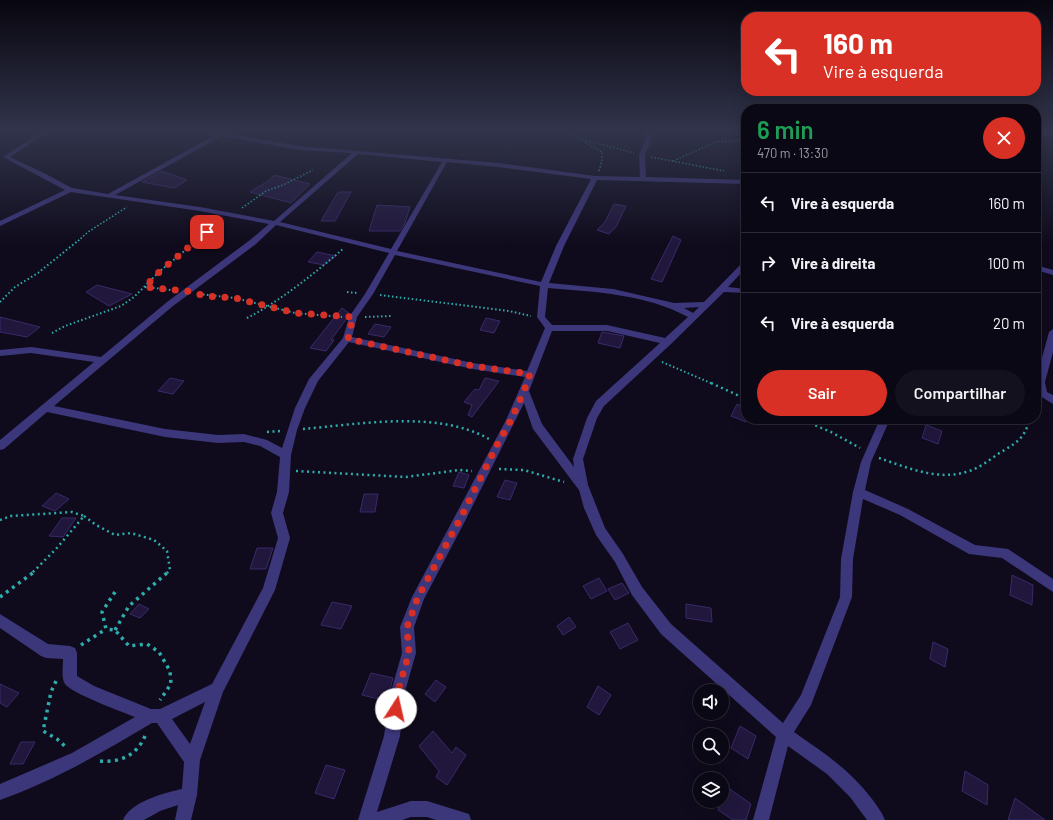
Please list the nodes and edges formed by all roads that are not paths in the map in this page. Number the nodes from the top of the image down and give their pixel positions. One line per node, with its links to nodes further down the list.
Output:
1 (30, 168): 10 (street)
2 (159, 168): 11 (street)
3 (339, 168): 12 (street)
4 (441, 168): 14 (street)
5 (522, 168): 7 (street)
6 (643, 168): 8 (street)
7 (595, 178): 8 (street); 18 (street)
8 (643, 178): 9 (street)
9 (741, 182)
10 (70, 190): 11 (street); 13 (street)
11 (108, 196): 12 (street)
12 (275, 223): 14 (street); 29 (street)
13 (0, 224)
14 (393, 252): 18 (street); 26 (street)
15 (741, 269): 19 (street)
16 (1041, 269): 17 (street)
17 (1053, 273)
18 (544, 285): 22 (street); 24 (street)
19 (722, 289): 20 (street); 21 (street)
20 (741, 291)
21 (706, 304): 22 (street); 23 (street)
22 (674, 306): 23 (street)
23 (694, 316): 27 (street)
24 (549, 328): 27 (street); 30 (street)
25 (1053, 332): 31 (street)
26 (348, 339): 30 (street); 38 (street)
27 (668, 342): 39 (street)
28 (0, 353): 29 (street)
29 (101, 360): 35 (street)
30 (530, 374): 33 (street)
31 (1041, 380)
32 (1041, 386): 34 (street)
33 (524, 391): 39 (street); 51 (street)
34 (1053, 400)
35 (44, 408): 37 (street); 38 (street)
36 (883, 424): 40 (street)
37 (0, 445)
38 (286, 455): 43 (street)
39 (584, 488): 45 (street)
40 (859, 492): 41 (street); 45 (street)
41 (1053, 586)
42 (0, 620): 44 (street)
43 (217, 689): 44 (street); 46 (street)
44 (156, 716): 46 (street); 47 (street)
45 (784, 734): 54 (street); 55 (street)
46 (192, 760): 48 (street)
47 (0, 792)
48 (189, 795): 49 (street); 50 (street)
49 (131, 820)
50 (183, 820)
51 (366, 820)
52 (377, 820): 53 (street)
53 (463, 820)
54 (761, 820)
55 (877, 820)

